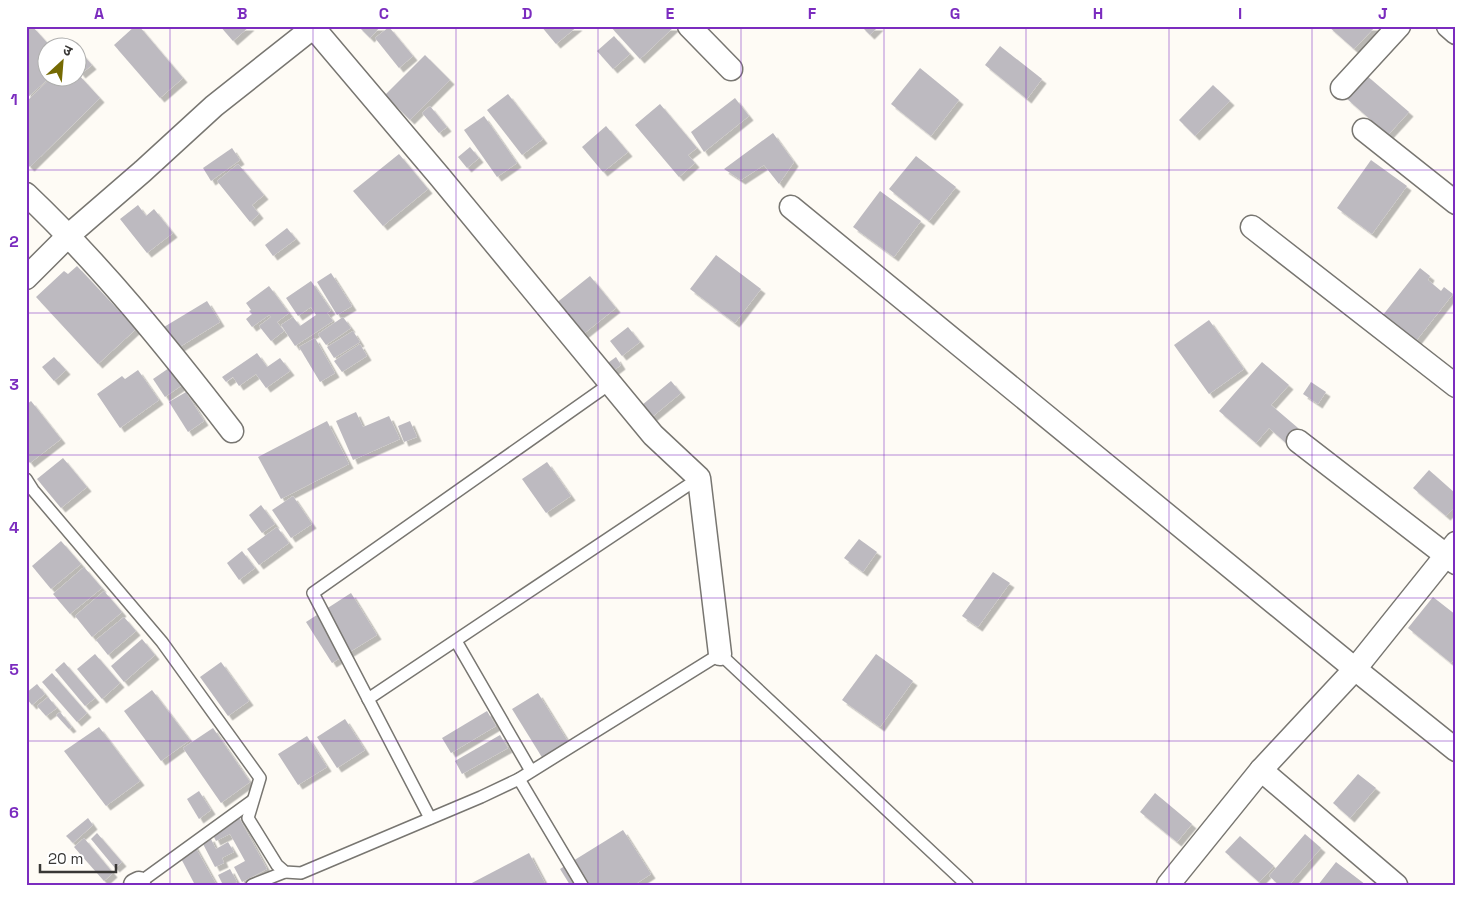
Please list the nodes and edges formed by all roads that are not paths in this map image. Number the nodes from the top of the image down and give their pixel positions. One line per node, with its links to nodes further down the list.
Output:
1 (689, 26): 6 (street)
2 (1399, 26): 7 (street)
3 (1448, 26): 5 (street)
4 (314, 27): 13 (street); 15 (street)
5 (1456, 32)
6 (730, 69)
7 (1342, 88)
8 (1364, 130): 10 (street)
9 (26, 194): 13 (street)
10 (1456, 203)
11 (791, 207): 24 (street)
12 (1252, 227): 16 (street)
13 (69, 235): 14 (street); 17 (street)
14 (26, 278)
15 (610, 384): 19 (street); 25 (lane)
16 (1456, 386)
17 (232, 430)
18 (1298, 441): 21 (street)
19 (699, 478): 22 (lane); 23 (street)
20 (26, 479): 30 (lane)
21 (1452, 554): 24 (street)
22 (456, 640): 25 (lane); 28 (lane)
23 (720, 654): 28 (lane); 37 (lane)
24 (1355, 669): 26 (street); 27 (street)
25 (368, 699): 31 (lane)
26 (1456, 750)
27 (1261, 770): 33 (street); 38 (street)
28 (531, 771): 29 (lane)
29 (519, 779): 31 (lane); 36 (lane)
30 (252, 801): 32 (lane); 34 (lane)
31 (430, 818): 32 (lane)
32 (285, 872): 35 (lane)
33 (1173, 883)
34 (139, 884)
35 (252, 885)
36 (582, 885)
37 (967, 885)
38 (1396, 885)

